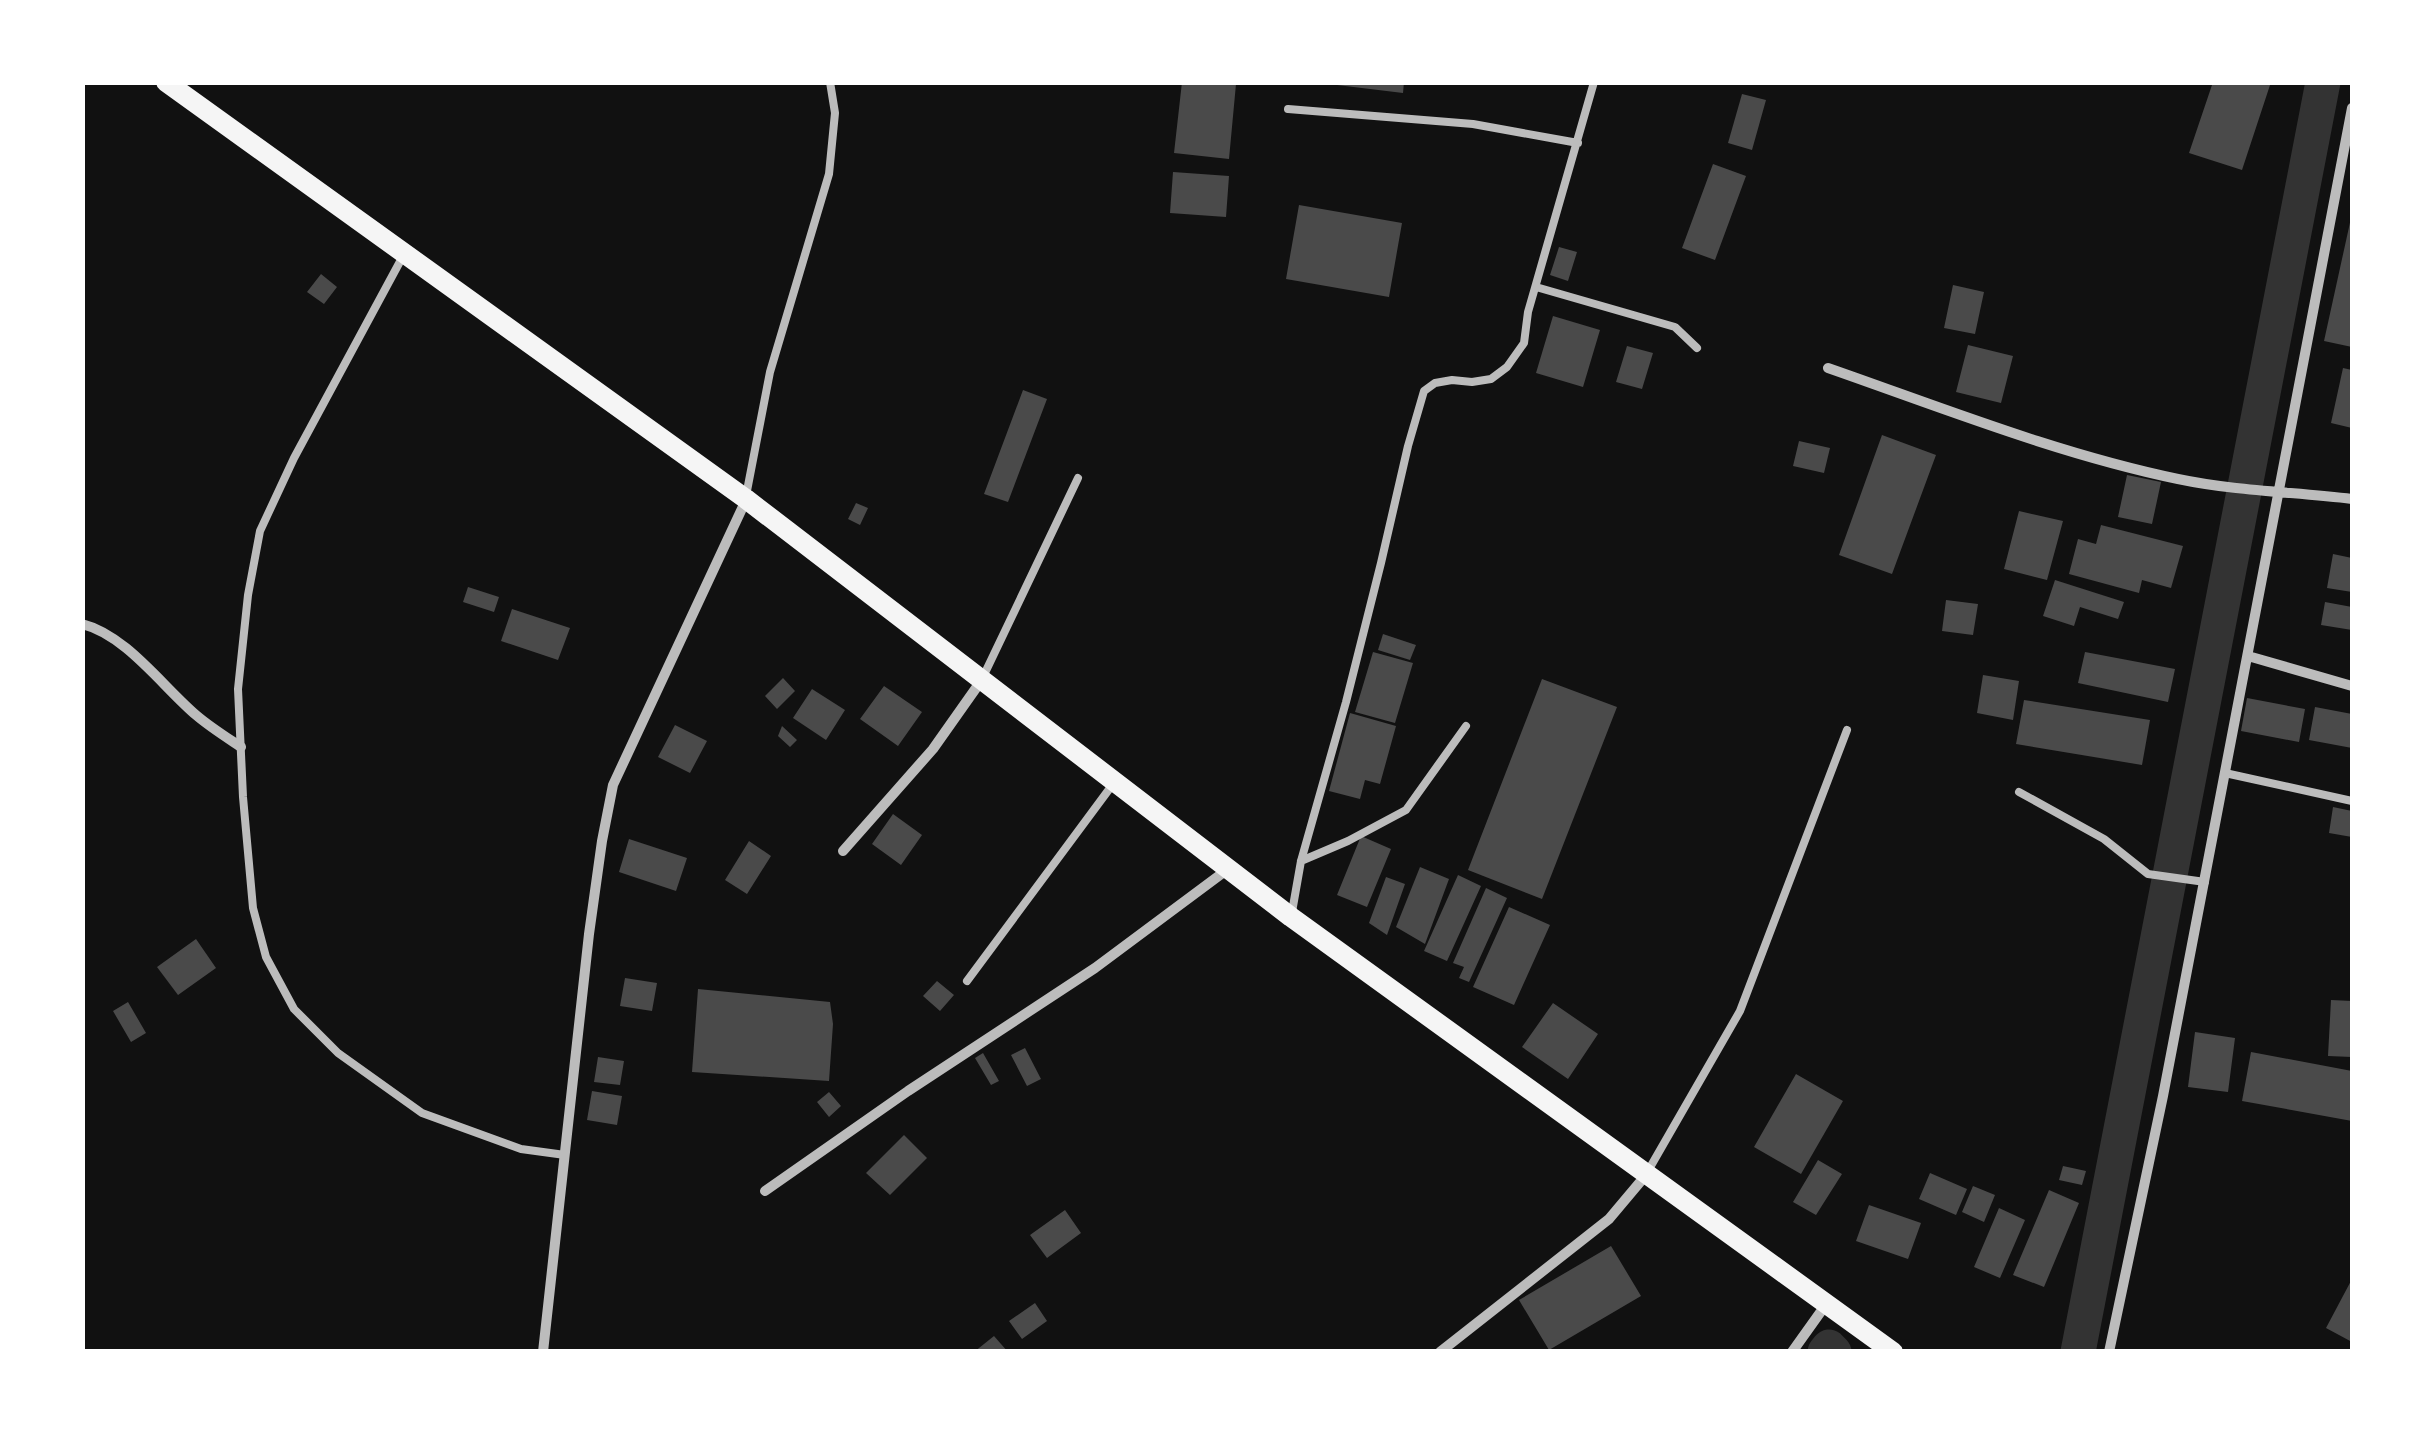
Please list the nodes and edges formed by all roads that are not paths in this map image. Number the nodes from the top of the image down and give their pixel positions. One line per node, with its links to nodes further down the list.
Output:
1 (166, 82): 7 (main road)
2 (830, 82): 13 (lane)
3 (1594, 82): 6 (lane)
4 (2352, 108): 12 (street)
5 (1288, 109): 6 (lane)
6 (1578, 143): 8 (lane)
7 (405, 252): 13 (main road); 21 (lane)
8 (1536, 287): 9 (lane); 27 (lane)
9 (1697, 348)
10 (1828, 368): 12 (street)
11 (1078, 478): 17 (lane)
12 (2279, 491): 14 (street); 16 (street)
13 (746, 499): 17 (main road); 32 (street)
14 (2352, 499)
15 (82, 624): 21 (street)
16 (2248, 656): 18 (street); 22 (street)
17 (981, 681): 23 (main road); 26 (street)
18 (2352, 686)
19 (1466, 726): 27 (lane)
20 (1846, 730): 33 (lane)
21 (241, 747): 32 (lane)
22 (2226, 773): 25 (lane); 29 (street)
23 (1114, 782): 28 (main road); 31 (lane)
24 (2019, 792): 29 (lane)
25 (2352, 802)
26 (843, 851)
27 (1301, 861): 30 (lane)
28 (1228, 869): 30 (main road); 34 (street)
29 (2205, 882): 40 (street)
30 (1292, 917): 33 (main road)
31 (967, 981)
32 (564, 1156): 36 (street)
33 (1646, 1174): 35 (main road); 37 (street)
34 (766, 1191)
35 (1827, 1302): 38 (street); 39 (main road)
36 (543, 1352)
37 (1440, 1352)
38 (1792, 1352)
39 (1894, 1352)
40 (2109, 1352)

